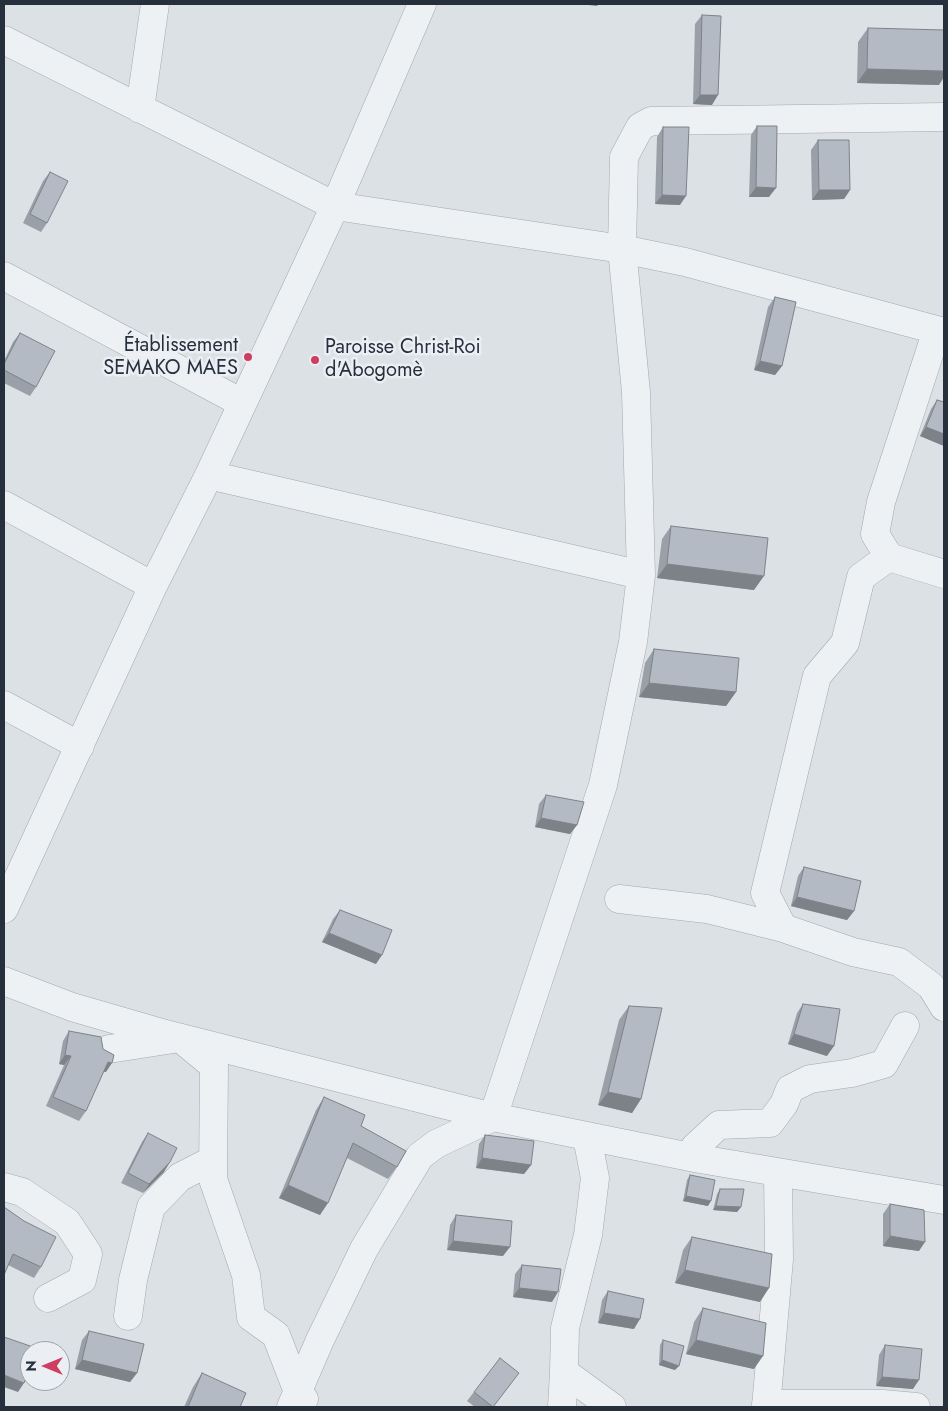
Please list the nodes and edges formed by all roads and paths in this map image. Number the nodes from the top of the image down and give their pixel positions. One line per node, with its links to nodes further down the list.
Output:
1 (155, 4): 4 (street)
2 (422, 4): 6 (street)
3 (4, 40): 4 (street)
4 (140, 109): 6 (street)
5 (944, 117): 7 (street)
6 (335, 206): 7 (street); 10 (street)
7 (622, 249): 9 (street); 15 (street)
8 (4, 276): 10 (street)
9 (941, 331): 13 (street)
10 (242, 403): 11 (street)
11 (209, 475): 15 (street); 16 (street)
12 (4, 505): 16 (street)
13 (889, 557): 14 (street); 21 (street)
14 (944, 574)
15 (640, 575): 27 (street)
16 (153, 586): 18 (street)
17 (4, 705): 18 (street)
18 (80, 746): 20 (street)
19 (619, 899): 21 (street)
20 (4, 909)
21 (783, 928): 23 (street)
22 (4, 981): 25 (street)
23 (944, 1007)
24 (905, 1026): 29 (street)
25 (180, 1038): 26 (street); 27 (street); 30 (street)
26 (109, 1049)
27 (493, 1117): 28 (street); 37 (street)
28 (587, 1137): 29 (street); 36 (street)
29 (700, 1159): 31 (street)
30 (213, 1160): 35 (street); 37 (street)
31 (778, 1173): 33 (street); 38 (street)
32 (4, 1187): 34 (street)
33 (944, 1200)
34 (48, 1298)
35 (128, 1316)
36 (564, 1372): 39 (street); 40 (street)
37 (300, 1402)
38 (766, 1406): 41 (street)
39 (562, 1407)
40 (612, 1407)
41 (916, 1407)

